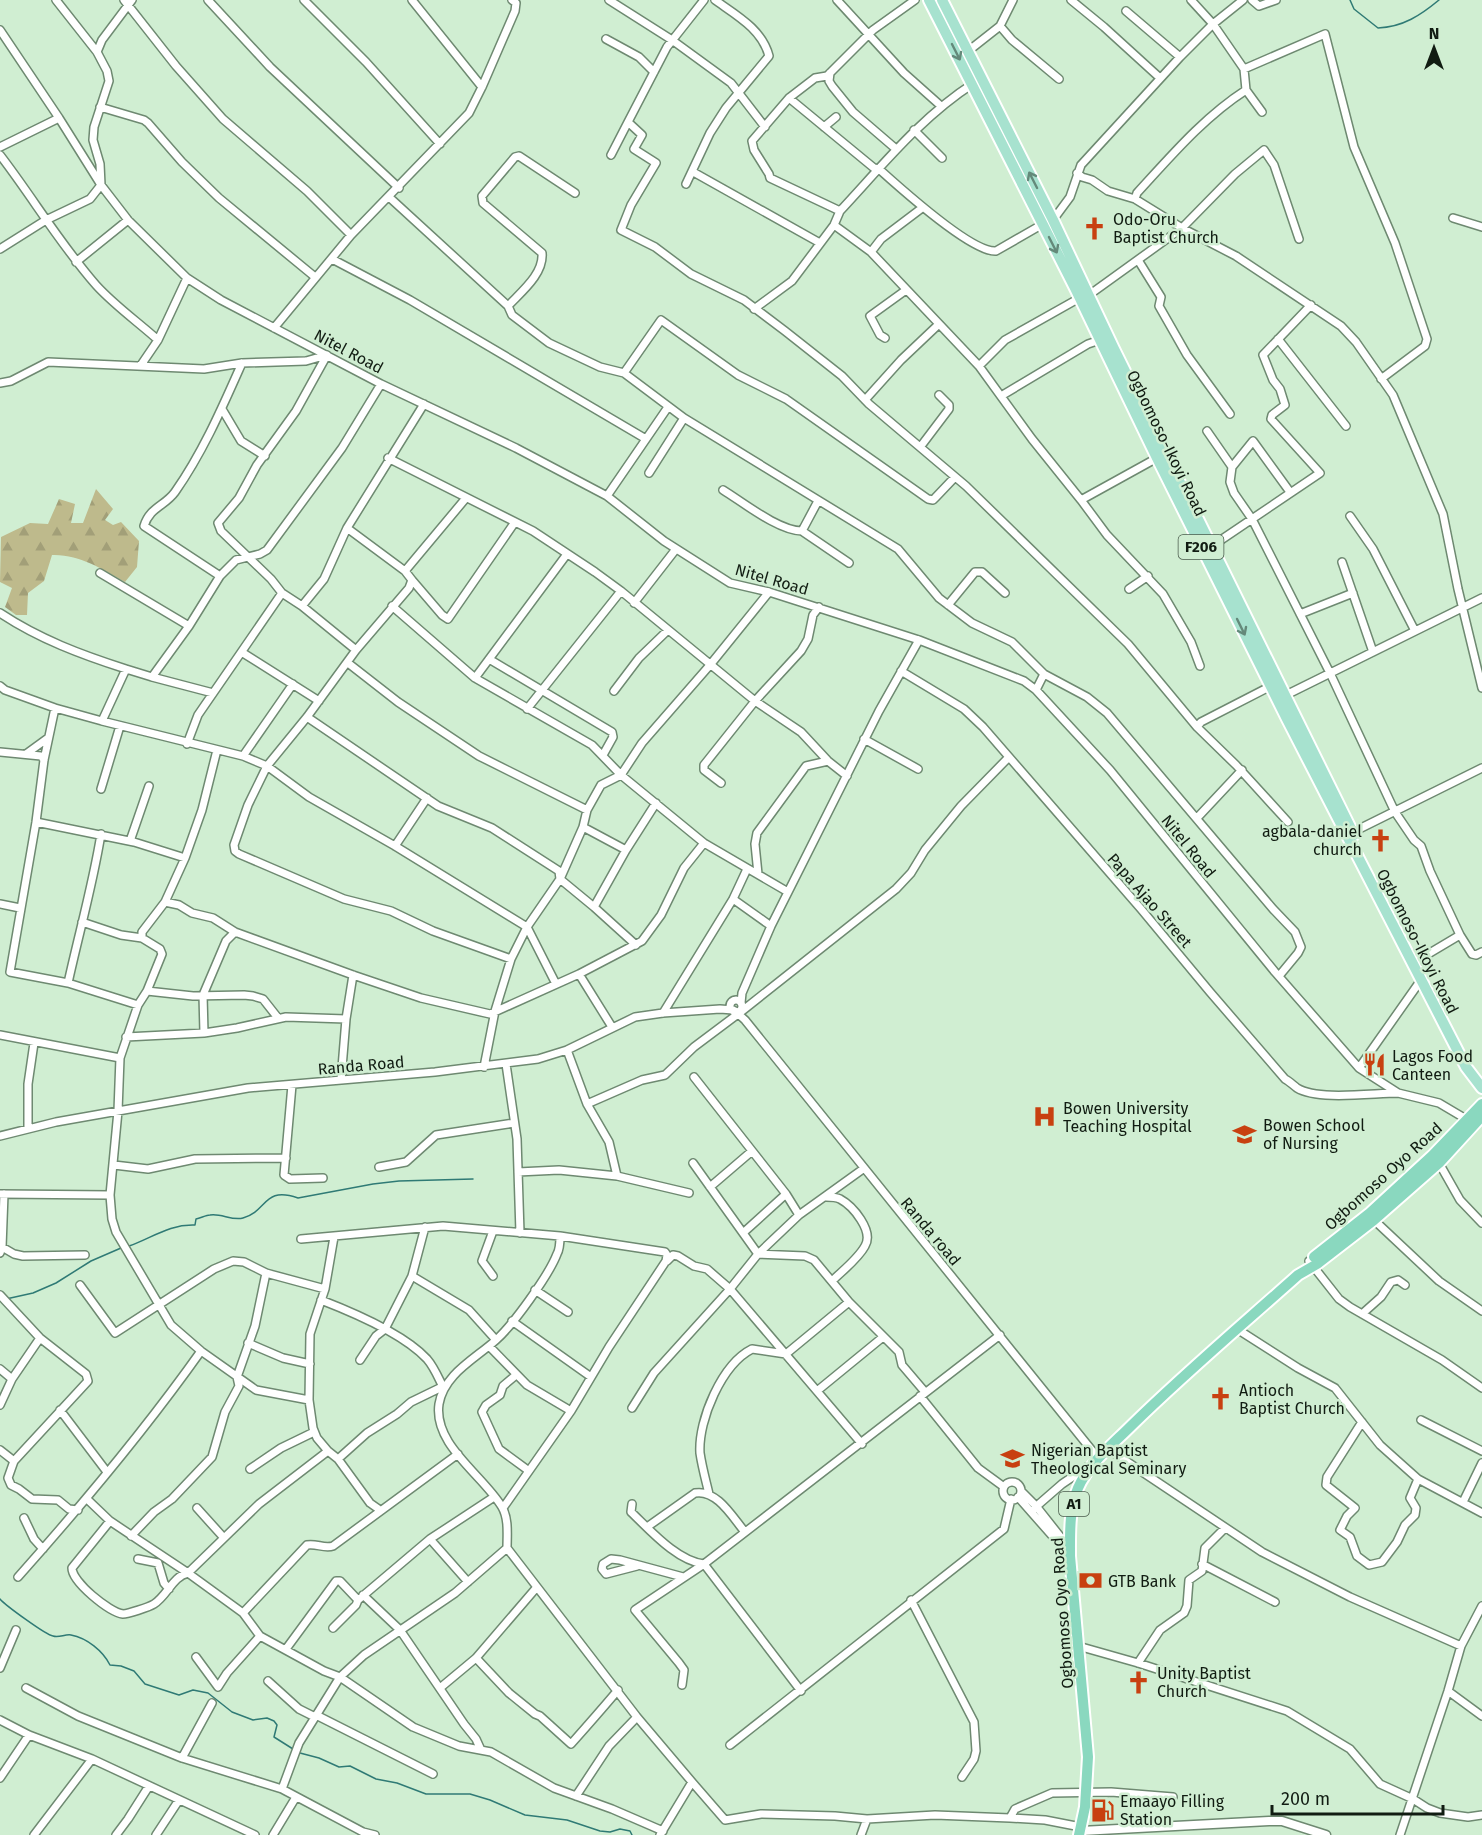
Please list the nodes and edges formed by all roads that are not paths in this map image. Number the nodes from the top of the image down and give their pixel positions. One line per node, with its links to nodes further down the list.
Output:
1 (56, 0): 29 (street)
2 (208, 0): 62 (street)
3 (304, 0): 51 (street)
4 (412, 0): 38 (street)
5 (512, 0): 38 (street)
6 (609, 0): 28 (street)
7 (704, 0): 28 (street)
8 (715, 0): 40 (street)
9 (837, 0): 26 (street)
10 (915, 0): 26 (street)
11 (929, 0): 37 (main road, Ogbomoso-Ikoyi Road / F206, one-way to 37)
12 (942, 0): 30 (main road, Ogbomoso-Ikoyi Road / F206)
13 (1013, 0): 24 (street)
14 (1071, 0): 35 (street)
15 (1191, 0): 23 (street)
16 (1229, 0): 21 (street)
17 (1242, 0): 21 (street)
18 (1252, 0): 19 (street)
19 (1276, 0)
20 (128, 2): 29 (street); 75 (street)
21 (1234, 7): 23 (street)
22 (1126, 11): 31 (street)
23 (1213, 24): 31 (street); 32 (street)
24 (1000, 26): 30 (street); 36 (street)
25 (0, 30): 46 (street, Nitel Road)
26 (867, 36): 34 (street); 42 (street)
27 (606, 39): 33 (street)
28 (672, 40): 33 (street); 40 (street)
29 (97, 52): 43 (street)
30 (967, 52): 37 (main road, Ogbomoso-Ikoyi Road / F206)
31 (1180, 57): 35 (street)
32 (1244, 69): 39 (street); 101 (street)
33 (654, 72): 47 (street)
34 (830, 73): 41 (street); 53 (street)
35 (1160, 78): 59 (street)
36 (1059, 79)
37 (977, 81): 42 (street); 71 (main road, Ogbomoso-Ikoyi Road / F206)
38 (482, 87): 51 (street)
39 (1246, 90): 44 (street); 65 (street)
40 (738, 91): 48 (street); 61 (street)
41 (789, 98): 48 (street); 49 (street)
42 (941, 106): 50 (street)
43 (100, 107): 60 (street); 83 (street)
44 (1262, 112)
45 (836, 117): 49 (street)
46 (59, 118): 52 (street); 60 (street, Nitel Road)
47 (628, 122): 55 (street); 89 (street)
48 (765, 127): 67 (street)
49 (824, 127): 57 (street)
50 (914, 130): 53 (street); 56 (street)
51 (440, 144): 62 (street)
52 (0, 147)
53 (896, 149): 57 (street)
54 (0, 155): 69 (street)
55 (610, 155)
56 (942, 158)
57 (879, 169): 66 (street); 67 (street)
58 (695, 173): 77 (street)
59 (1077, 173): 65 (street); 71 (street)
60 (101, 184): 69 (street); 70 (street, Nitel Road)
61 (686, 184)
62 (399, 188): 64 (street)
63 (575, 193): 88 (street)
64 (389, 197): 75 (street); 88 (street)
65 (1135, 199): 74 (street)
66 (922, 208): 71 (street); 79 (street)
67 (840, 211): 72 (street)
68 (1453, 218): 73 (street)
69 (46, 220): 78 (street); 82 (street)
70 (128, 220): 82 (street); 84 (street, Nitel Road)
71 (1048, 222): 86 (main road, Ogbomoso-Ikoyi Road / F206)
72 (834, 225): 77 (street); 79 (street)
73 (1482, 227)
74 (1182, 228): 76 (street); 81 (street); 87 (street)
75 (351, 235): 80 (street)
76 (1299, 239)
77 (820, 243): 89 (street)
78 (0, 249)
79 (871, 252): 85 (street)
80 (332, 259): 83 (street); 114 (street)
81 (1137, 260): 86 (street); 110 (street)
82 (76, 261): 94 (street)
83 (315, 277): 91 (street)
84 (187, 278): 91 (street, Nitel Road); 94 (street)
85 (906, 290): 90 (street); 92 (street)
86 (1085, 297): 95 (main road, Ogbomoso-Ikoyi Road / F206); 99 (street); 133 (main road, Ogbomoso-Ikoyi Road / F206)
87 (1311, 305): 93 (street); 101 (street)
88 (508, 306): 100 (street)
89 (754, 309): 106 (street)
90 (939, 324): 99 (street); 106 (street)
91 (274, 328): 96 (street, Nitel Road)
92 (885, 338)
93 (1278, 339): 112 (street); 123 (street)
94 (158, 340): 98 (street)
95 (1100, 340): 105 (street); 118 (main road, Ogbomoso-Ikoyi Road / F206)
96 (327, 355): 97 (street); 103 (street, Nitel Road); 116 (street)
97 (242, 363): 98 (street); 109 (street)
98 (141, 365): 102 (street)
99 (979, 366): 105 (street)
100 (624, 373): 108 (street); 121 (street)
101 (1381, 379): 155 (street)
102 (0, 383)
103 (381, 384): 107 (street, Nitel Road); 136 (street)
104 (939, 394): 115 (street)
105 (1000, 396): 126 (street)
106 (865, 400): 115 (street)
107 (423, 404): 117 (street); 124 (street, Nitel Road)
108 (668, 407): 111 (street); 114 (street)
109 (222, 409): 116 (street); 141 (street)
110 (1230, 414)
111 (684, 418): 120 (street); 127 (street)
112 (1346, 426)
113 (1207, 431): 119 (street)
114 (646, 439): 124 (street)
115 (921, 446): 121 (street)
116 (265, 456): 136 (street)
117 (388, 458): 125 (street); 131 (street)
118 (1157, 458): 126 (street); 177 (main road, Ogbomoso-Ikoyi Road / F206, one-way to 177)
119 (1232, 468): 123 (street); 129 (street)
120 (649, 473)
121 (955, 477): 193 (street)
122 (723, 490): 132 (street)
123 (1290, 492): 129 (street)
124 (607, 496): 134 (street, Nitel Road)
125 (466, 498): 130 (street); 139 (street)
126 (1082, 500): 142 (street)
127 (818, 501): 132 (street); 152 (street)
128 (1350, 516): 161 (street)
129 (1252, 519): 133 (street); 158 (street)
130 (515, 522): 135 (street); 143 (street)
131 (347, 528): 139 (street); 153 (street)
132 (802, 531): 138 (street)
133 (1212, 546): 184 (main road, Ogbomoso-Ikoyi Road / F206)
134 (676, 549): 146 (street, Nitel Road); 151 (street)
135 (567, 554): 145 (street); 166 (street)
136 (247, 557): 141 (street); 147 (street)
137 (1342, 562): 149 (street)
138 (849, 563)
139 (405, 572): 143 (street)
140 (100, 573): 159 (street)
141 (220, 576): 159 (street)
142 (1148, 576): 144 (street); 169 (street)
143 (412, 580): 154 (street)
144 (1129, 590)
145 (621, 591): 151 (street); 180 (street)
146 (769, 592): 156 (street, Nitel Road); 168 (street)
147 (282, 593): 153 (street); 165 (street)
148 (1005, 593): 152 (street)
149 (1353, 593): 158 (street); 164 (street)
150 (1482, 598): 155 (street)
151 (634, 603): 160 (street)
152 (948, 605): 173 (street)
153 (302, 606): 163 (street)
154 (392, 606): 163 (street); 175 (street)
155 (1462, 606): 161 (street); 179 (street)
156 (819, 607): 162 (street, Nitel Road); 187 (street)
157 (0, 614): 170 (street)
158 (1300, 614): 172 (street)
159 (189, 627): 174 (street)
160 (667, 631): 168 (street); 182 (street)
161 (1415, 631): 164 (street)
162 (919, 640): 171 (street); 181 (street, Nitel Road)
163 (356, 650): 167 (street)
164 (1373, 652): 172 (street)
165 (243, 653): 176 (street); 183 (street)
166 (489, 659): 175 (street); 180 (street)
167 (348, 663): 186 (street); 217 (street)
168 (710, 665): 187 (street); 210 (street)
169 (1200, 666)
170 (126, 669): 174 (street); 191 (street)
171 (901, 671): 195 (street); 202 (street, Papa Ajao Street)
172 (1329, 673): 184 (street); 218 (street)
173 (1044, 674): 181 (street); 219 (street)
174 (152, 677): 183 (street)
175 (475, 678): 189 (street)
176 (293, 684): 186 (street); 201 (street)
177 (1270, 686): 193 (street); 209 (main road, Ogbomoso-Ikoyi Road / F206)
178 (3, 688): 185 (street); 188 (street)
179 (1482, 688)
180 (541, 690): 189 (street); 200 (street)
181 (1036, 690): 253 (street, Nitel Road)
182 (614, 691)
183 (213, 693): 196 (street)
184 (1286, 695): 209 (main road, Ogbomoso-Ikoyi Road / F206)
185 (0, 699)
186 (320, 701): 190 (street)
187 (755, 701): 204 (street); 212 (street)
188 (55, 708): 191 (street); 194 (street)
189 (527, 709): 200 (street)
190 (307, 717): 205 (street); 215 (street)
191 (102, 721): 192 (street)
192 (120, 726): 196 (street); 214 (street)
193 (1197, 727): 208 (street)
194 (49, 737): 199 (street); 203 (street)
195 (864, 739): 207 (street); 211 (street)
196 (187, 744): 197 (street)
197 (217, 750): 201 (street); 229 (street)
198 (0, 752): 199 (street)
199 (26, 754): 203 (street)
200 (603, 755): 210 (street)
201 (243, 756): 205 (street)
202 (1009, 757): 260 (street); 280 (street, Papa Ajao Street)
203 (44, 760): 220 (street)
204 (828, 761): 211 (street); 231 (street)
205 (267, 766): 227 (street); 247 (street)
206 (1482, 768): 218 (street)
207 (918, 769)
208 (1242, 770): 219 (street); 221 (street)
209 (1318, 770): 223 (main road, Ogbomoso-Ikoyi Road / F206); 254 (main road, Ogbomoso-Ikoyi Road / F206)
210 (621, 775): 216 (street); 217 (street)
211 (846, 776): 233 (street)
212 (721, 783)
213 (149, 786): 225 (street)
214 (102, 789)
215 (427, 798): 227 (street); 232 (street)
216 (656, 803): 226 (street); 228 (street)
217 (587, 810): 222 (street)
218 (1395, 812): 223 (street); 243 (street)
219 (1197, 818): 253 (street)
220 (36, 822): 224 (street); 238 (street)
221 (1288, 822)
222 (583, 827): 228 (street); 232 (street)
223 (1353, 832): 248 (main road, Ogbomoso-Ikoyi Road / F206)
224 (101, 834): 225 (street); 239 (street)
225 (130, 841): 229 (street)
226 (704, 843): 230 (street); 245 (street)
227 (395, 846): 241 (street)
228 (626, 850): 237 (street)
229 (185, 858): 235 (street)
230 (747, 869): 231 (street); 234 (street)
231 (758, 874): 233 (street)
232 (560, 879): 237 (street); 241 (street)
233 (788, 892): 240 (street)
234 (733, 899): 240 (street); 262 (street)
235 (165, 902): 242 (street); 244 (street)
236 (0, 904): 238 (street)
237 (594, 907): 245 (street)
238 (20, 908): 250 (street)
239 (82, 922): 244 (street); 255 (street)
240 (771, 926): 260 (street)
241 (527, 927): 247 (street); 256 (street)
242 (235, 932): 252 (street); 258 (street)
243 (1460, 935): 246 (street); 248 (street)
244 (142, 938): 257 (street)
245 (636, 945): 251 (street)
246 (1482, 952)
247 (511, 959): 261 (street)
248 (1418, 960): 276 (main road, Ogbomoso-Ikoyi Road / F206)
249 (0, 970): 250 (street)
250 (10, 972): 255 (street)
251 (579, 974): 256 (street); 265 (street)
252 (353, 975): 261 (street); 264 (street)
253 (1279, 976): 274 (street, Nitel Road)
254 (1421, 980): 274 (street); 279 (main road, Ogbomoso-Ikoyi Road / F206)
255 (68, 983): 259 (street)
256 (556, 984): 261 (street)
257 (147, 992): 258 (street); 259 (street)
258 (203, 995): 263 (street); 266 (street)
259 (138, 1005): 268 (street)
260 (737, 1008): 262 (street, Randa Road); 281 (street); 295 (street, Randa road)
261 (495, 1011): 273 (street)
262 (663, 1013): 265 (street, Randa Road)
263 (278, 1018): 264 (street); 266 (street)
264 (346, 1019): 277 (street)
265 (612, 1027): 270 (street, Randa Road)
266 (204, 1033): 268 (street)
267 (0, 1035): 269 (street)
268 (126, 1037): 271 (street)
269 (34, 1043): 271 (street); 287 (street)
270 (567, 1050): 272 (street, Randa Road); 281 (street)
271 (120, 1058): 283 (street)
272 (506, 1064): 273 (street, Randa Road); 286 (street)
273 (484, 1067): 277 (street, Randa Road)
274 (1359, 1068): 280 (street, Nitel Road)
275 (694, 1077): 289 (street)
276 (1482, 1077)
277 (341, 1080): 278 (street, Randa Road)
278 (292, 1085): 283 (street, Randa Road); 290 (street)
279 (1482, 1088)
280 (1398, 1093): 285 (street, Nitel Road)
281 (587, 1104): 297 (street)
282 (1482, 1104): 285 (highway, Ogbomoso Oyo Road / A1)
283 (118, 1111): 287 (street, Randa Road); 293 (street)
284 (1482, 1116): 292 (highway, Ogbomoso Oyo Road / A1)
285 (1466, 1119): 319 (highway, Ogbomoso Oyo Road / A1)
286 (514, 1122): 294 (street); 296 (street)
287 (28, 1129): 288 (street, Randa Road)
288 (0, 1136)
289 (752, 1151): 299 (street); 302 (street)
290 (286, 1158): 293 (street); 298 (street)
291 (693, 1163): 299 (street)
292 (1439, 1163): 306 (highway, Ogbomoso Oyo Road / A1); 307 (street)
293 (114, 1166): 303 (street)
294 (379, 1167)
295 (863, 1169): 304 (street); 339 (street, Randa road)
296 (518, 1172): 297 (street); 310 (street)
297 (617, 1176): 300 (street)
298 (323, 1178)
299 (710, 1186): 311 (street)
300 (689, 1193)
301 (2, 1194): 303 (street); 315 (street)
302 (786, 1194): 305 (street); 311 (street)
303 (110, 1195): 332 (street)
304 (825, 1197): 305 (street); 323 (street)
305 (799, 1215): 316 (street)
306 (1374, 1220): 319 (highway, Ogbomoso Oyo Road / A1); 333 (street)
307 (1482, 1223)
308 (426, 1227): 309 (street); 313 (street); 321 (street)
309 (493, 1231): 310 (street); 322 (street)
310 (520, 1233): 312 (street)
311 (743, 1233): 316 (street)
312 (560, 1236): 318 (street); 328 (street)
313 (334, 1237): 314 (street); 326 (street)
314 (301, 1239)
315 (1, 1250): 317 (street)
316 (758, 1254): 323 (street); 327 (street)
317 (85, 1255)
318 (666, 1261): 327 (street); 352 (street)
319 (1309, 1266): 335 (street); 338 (highway, Ogbomoso Oyo Road / A1)
320 (266, 1273): 326 (street); 332 (street); 343 (street)
321 (412, 1276): 337 (street); 342 (street)
322 (493, 1276)
323 (832, 1281): 331 (street)
324 (80, 1285): 332 (street)
325 (1405, 1286): 335 (street)
326 (325, 1289): 330 (street)
327 (730, 1289): 346 (street); 360 (street)
328 (536, 1290): 334 (street); 336 (street)
329 (0, 1295): 341 (street)
330 (321, 1300): 337 (street); 348 (street)
331 (849, 1302): 340 (street); 346 (street)
332 (158, 1304): 345 (street)
333 (1482, 1311)
334 (568, 1312)
335 (1362, 1314): 355 (street)
336 (512, 1321): 342 (street); 352 (street)
337 (386, 1329): 347 (street); 354 (street)
338 (1237, 1329): 364 (street); 367 (highway, Ogbomoso Oyo Road / A1)
339 (1000, 1335): 357 (street); 373 (street, Randa road)
340 (883, 1337): 356 (street); 357 (street)
341 (40, 1338): 353 (street); 361 (street)
342 (496, 1340): 344 (street)
343 (248, 1343): 348 (street); 351 (street)
344 (489, 1346): 350 (street); 354 (street)
345 (201, 1351): 351 (street); 378 (street)
346 (786, 1354): 356 (street); 381 (street)
347 (360, 1360)
348 (310, 1364): 358 (street)
349 (0, 1369): 353 (street)
350 (516, 1375): 362 (street); 377 (street)
351 (237, 1377): 358 (street); 398 (street)
352 (591, 1377): 362 (street)
353 (12, 1379): 359 (street)
354 (444, 1386): 371 (street); 372 (street)
355 (1482, 1388)
356 (817, 1391): 366 (street)
357 (923, 1394): 366 (street); 380 (street)
358 (309, 1400): 365 (street)
359 (0, 1405)
360 (632, 1408)
361 (60, 1410): 374 (street); 378 (street)
362 (571, 1411): 377 (street)
363 (1421, 1420): 370 (street)
364 (1362, 1422): 379 (street); 379 (street)
365 (314, 1432): 369 (street); 376 (street)
366 (862, 1444): 397 (street)
367 (1107, 1449): 373 (highway, Ogbomoso Oyo Road / A1); 396 (street)
368 (0, 1450): 374 (street)
369 (328, 1451): 372 (street); 399 (street)
370 (1482, 1451)
371 (458, 1454): 383 (street); 391 (street)
372 (338, 1459): 391 (street)
373 (1096, 1460): 389 (street); 403 (highway, Ogbomoso Oyo Road / A1)
374 (14, 1461): 390 (street)
375 (1482, 1463): 385 (street)
376 (250, 1469)
377 (529, 1471): 388 (street)
378 (107, 1472): 384 (street)
379 (1418, 1479): 385 (street)
380 (1004, 1486): 382 (street); 382 (street)
381 (709, 1494): 395 (street); 397 (street)
382 (1016, 1495): 389 (street); 415 (street)
383 (494, 1497): 388 (street); 400 (street)
384 (87, 1499): 390 (street); 394 (street)
385 (1463, 1502): 392 (street)
386 (632, 1504): 395 (street)
387 (196, 1508): 399 (street)
388 (503, 1508): 401 (street)
389 (1034, 1509): 403 (street)
390 (78, 1510): 402 (street)
391 (380, 1510): 418 (street)
392 (1482, 1512)
393 (24, 1518): 402 (street)
394 (110, 1521): 398 (street); 413 (street)
395 (647, 1527): 406 (street)
396 (1225, 1528): 405 (street); 424 (street)
397 (745, 1532): 406 (street)
398 (132, 1536): 408 (street)
399 (224, 1538): 408 (street)
400 (430, 1539): 411 (street); 414 (street)
401 (507, 1548): 411 (street); 412 (street)
402 (44, 1549): 409 (street)
403 (1070, 1552): 423 (highway, Ogbomoso Oyo Road / A1)
404 (138, 1559): 413 (street)
405 (1202, 1563): 416 (street); 428 (street)
406 (704, 1564): 410 (street); 436 (street)
407 (637, 1566): 410 (street)
408 (188, 1573): 413 (street); 418 (street)
409 (18, 1577)
410 (684, 1577): 432 (street)
411 (468, 1582): 421 (street)
412 (537, 1587): 427 (street); 435 (street)
413 (169, 1589)
414 (361, 1597): 419 (street); 421 (street); 425 (street)
415 (912, 1600): 436 (street); 449 (street)
416 (1275, 1602)
417 (1482, 1606): 424 (street)
418 (243, 1613): 422 (street)
419 (333, 1628)
420 (16, 1630): 429 (street)
421 (400, 1630): 430 (street); 434 (street)
422 (260, 1636): 425 (street); 426 (street)
423 (1078, 1646): 428 (street); 454 (highway, Ogbomoso Oyo Road / A1)
424 (1461, 1646): 437 (street)
425 (286, 1649): 430 (street)
426 (196, 1657)
427 (476, 1658): 434 (street); 435 (street)
428 (1138, 1663): 458 (street)
429 (0, 1666)
430 (340, 1677): 439 (street); 445 (street)
431 (268, 1681): 439 (street)
432 (682, 1685)
433 (26, 1688): 446 (street)
434 (440, 1688): 445 (street)
435 (618, 1690): 441 (street)
436 (801, 1691): 444 (street)
437 (1448, 1691): 440 (street); 458 (street)
438 (212, 1703): 446 (street)
439 (315, 1716): 448 (street); 453 (street)
440 (1482, 1716)
441 (637, 1717): 451 (street); 455 (street)
442 (0, 1720): 443 (street)
443 (29, 1735): 447 (street); 450 (street)
444 (730, 1745)
445 (481, 1750): 455 (street)
446 (182, 1758): 453 (street)
447 (92, 1759): 452 (street); 468 (street)
448 (433, 1774)
449 (962, 1777)
450 (0, 1778)
451 (692, 1782): 462 (street); 467 (street)
452 (149, 1786): 459 (street); 469 (street)
453 (282, 1790): 456 (street)
454 (1086, 1793): 457 (street); 461 (street); 464 (highway, Ogbomoso Oyo Road / A1)
455 (576, 1796): 467 (street)
456 (296, 1797): 466 (street); 473 (street)
457 (1173, 1797)
458 (1413, 1799): 460 (street); 477 (street)
459 (179, 1800): 463 (street); 470 (street)
460 (1482, 1815)
461 (1010, 1818): 462 (street); 464 (street)
462 (867, 1819): 475 (street)
463 (236, 1827): 471 (street); 472 (street)
464 (1080, 1831): 465 (street)
465 (1159, 1831): 476 (street)
466 (362, 1833): 474 (street)
467 (661, 1833)
468 (34, 1835)
469 (116, 1835)
470 (156, 1835)
471 (230, 1835)
472 (255, 1835)
473 (273, 1835)
474 (375, 1835)
475 (861, 1835)
476 (1326, 1835)
477 (1400, 1835)

